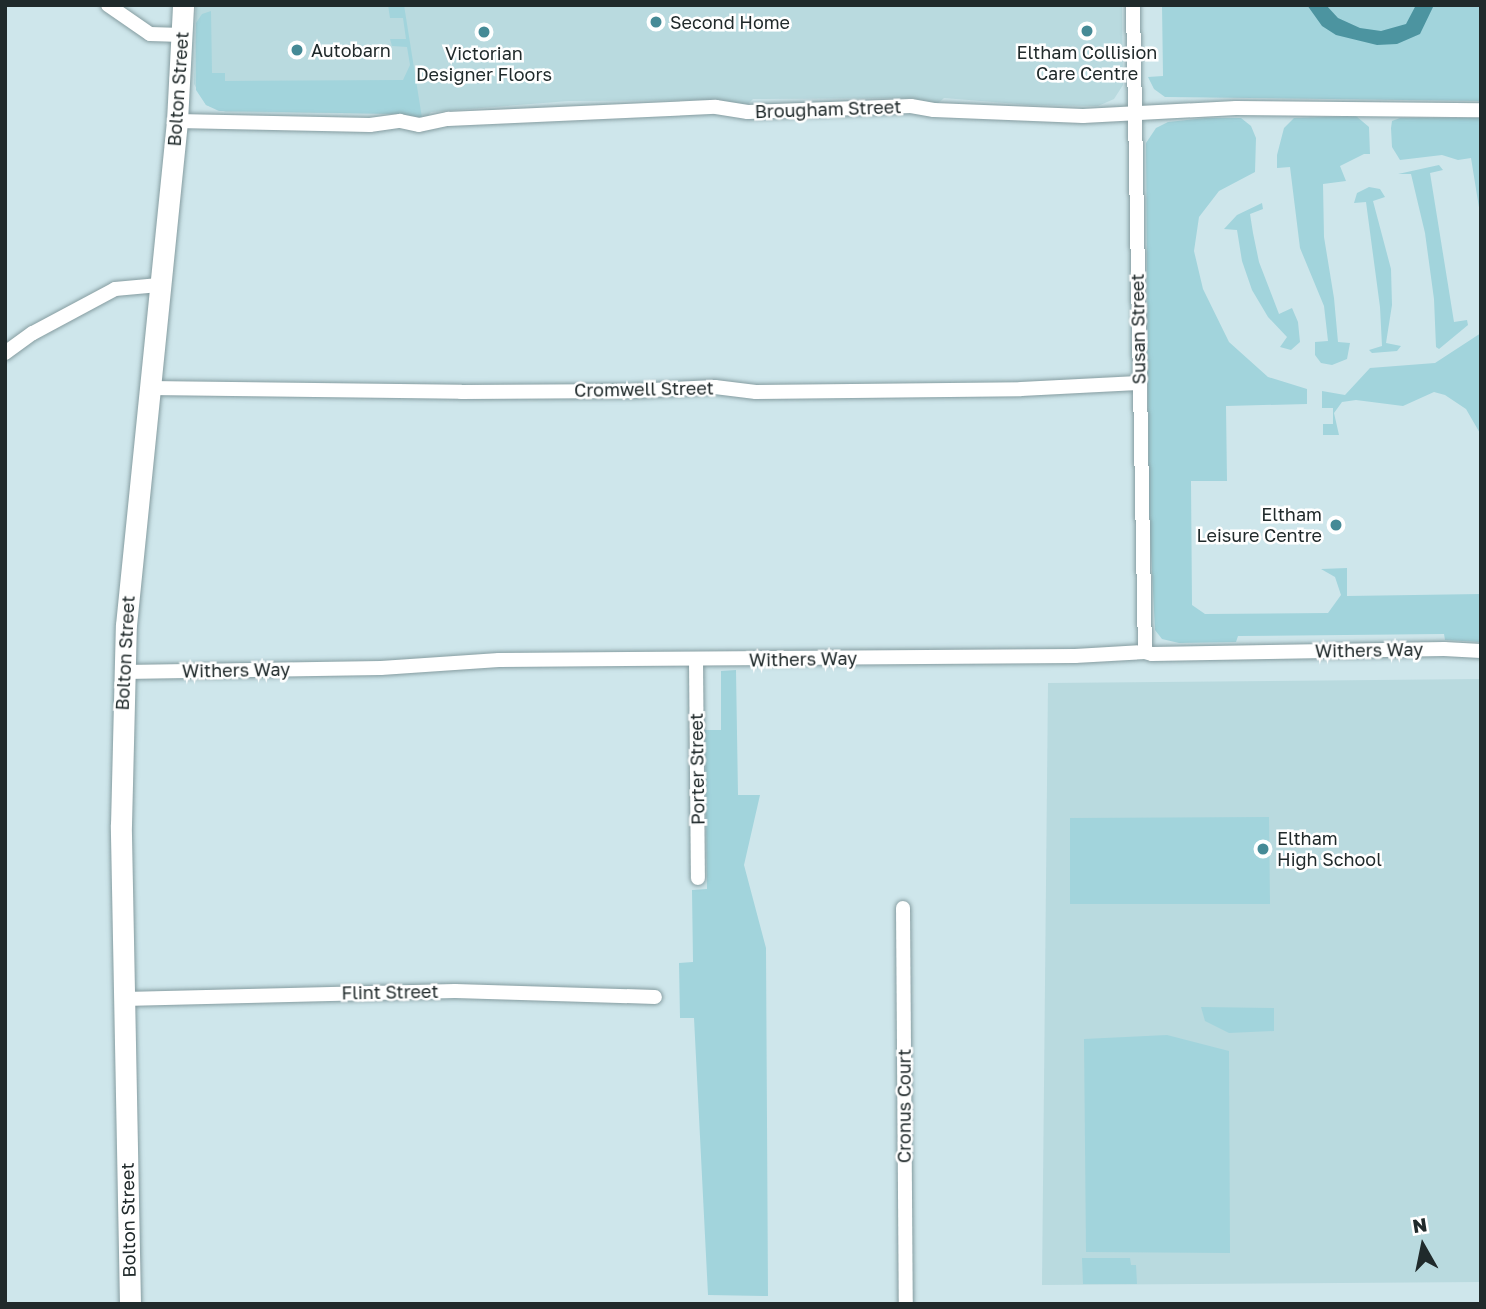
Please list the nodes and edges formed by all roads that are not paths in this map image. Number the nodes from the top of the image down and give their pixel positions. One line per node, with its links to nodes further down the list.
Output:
1 (108, 5): 4 (street)
2 (183, 5): 4 (main road, Bolton Street)
3 (1133, 5): 6 (street, Susan Street)
4 (182, 35): 7 (main road, Bolton Street)
5 (1481, 110): 6 (street, Brougham Street)
6 (1135, 114): 7 (street, Brougham Street); 10 (street, Susan Street)
7 (177, 121): 8 (main road, Bolton Street)
8 (159, 285): 9 (street); 11 (main road, Bolton Street)
9 (5, 353)
10 (1138, 383): 11 (street, Cromwell Street); 13 (street, Susan Street)
11 (149, 388): 15 (main road, Bolton Street)
12 (1481, 651): 13 (street, Withers Way)
13 (1145, 652): 14 (street, Withers Way)
14 (696, 660): 15 (street, Withers Way); 16 (street, Porter Street)
15 (124, 672): 19 (main road, Bolton Street)
16 (698, 878)
17 (903, 908): 21 (street, Cronus Court)
18 (655, 998): 19 (street, Flint Street)
19 (124, 999): 20 (main road, Bolton Street)
20 (130, 1304)
21 (906, 1304)

